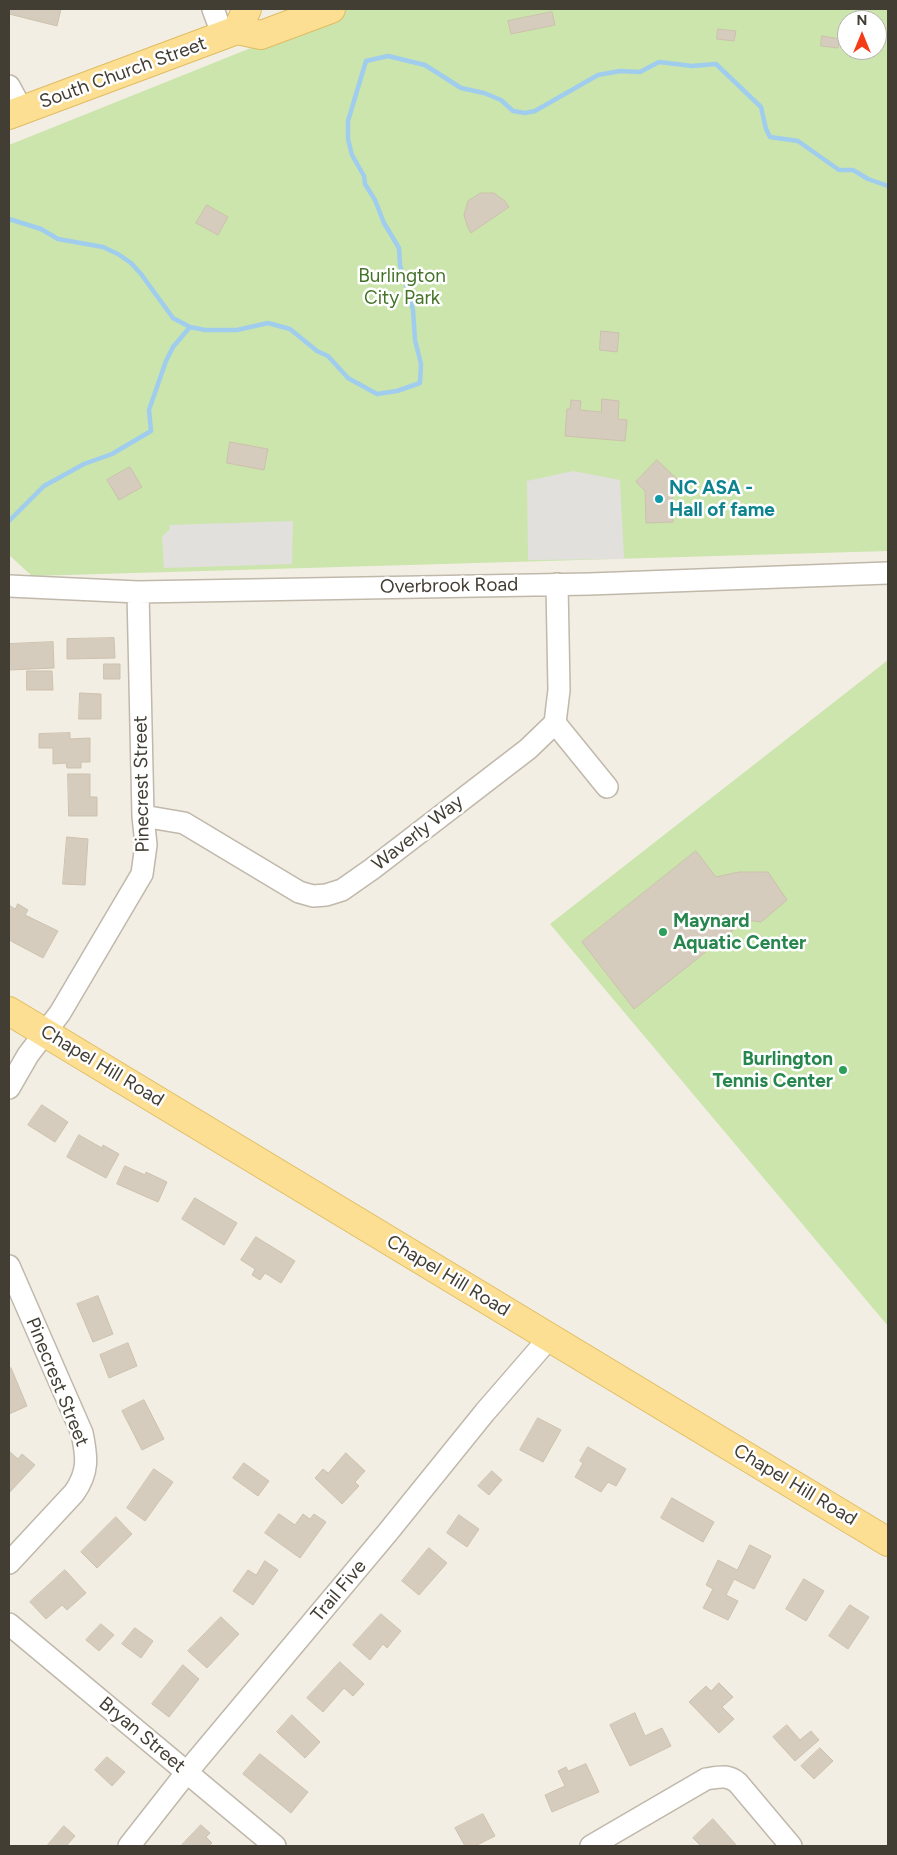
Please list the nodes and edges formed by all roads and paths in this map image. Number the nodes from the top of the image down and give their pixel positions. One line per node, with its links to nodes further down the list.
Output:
1 (213, 9): 3 (street)
2 (331, 9): 3 (main road)
3 (236, 25): 5 (main road, South Church Street)
4 (9, 86): 5 (street)
5 (15, 113)
6 (888, 573): 7 (street, Overbrook Road)
7 (557, 584): 9 (street, Overbrook Road); 10 (street)
8 (9, 586): 9 (street, Overbrook Road)
9 (138, 592): 12 (street, Pinecrest Street)
10 (555, 723): 11 (street); 12 (street, Waverly Way)
11 (606, 787)
12 (143, 816): 14 (street, Pinecrest Street)
13 (9, 1010): 14 (main road, Chapel Hill Road)
14 (45, 1032): 15 (street, Pinecrest Street); 17 (main road, Chapel Hill Road)
15 (9, 1088)
16 (9, 1266): 19 (street, Pinecrest Street)
17 (550, 1337): 18 (main road, Chapel Hill Road); 21 (street, Trail Five)
18 (888, 1542)
19 (9, 1563)
20 (9, 1624): 21 (street, Bryan Street)
21 (187, 1772): 22 (street, Trail Five); 23 (street, Bryan Street)
22 (129, 1846)
23 (275, 1846)
24 (591, 1846): 25 (street)
25 (791, 1846)

